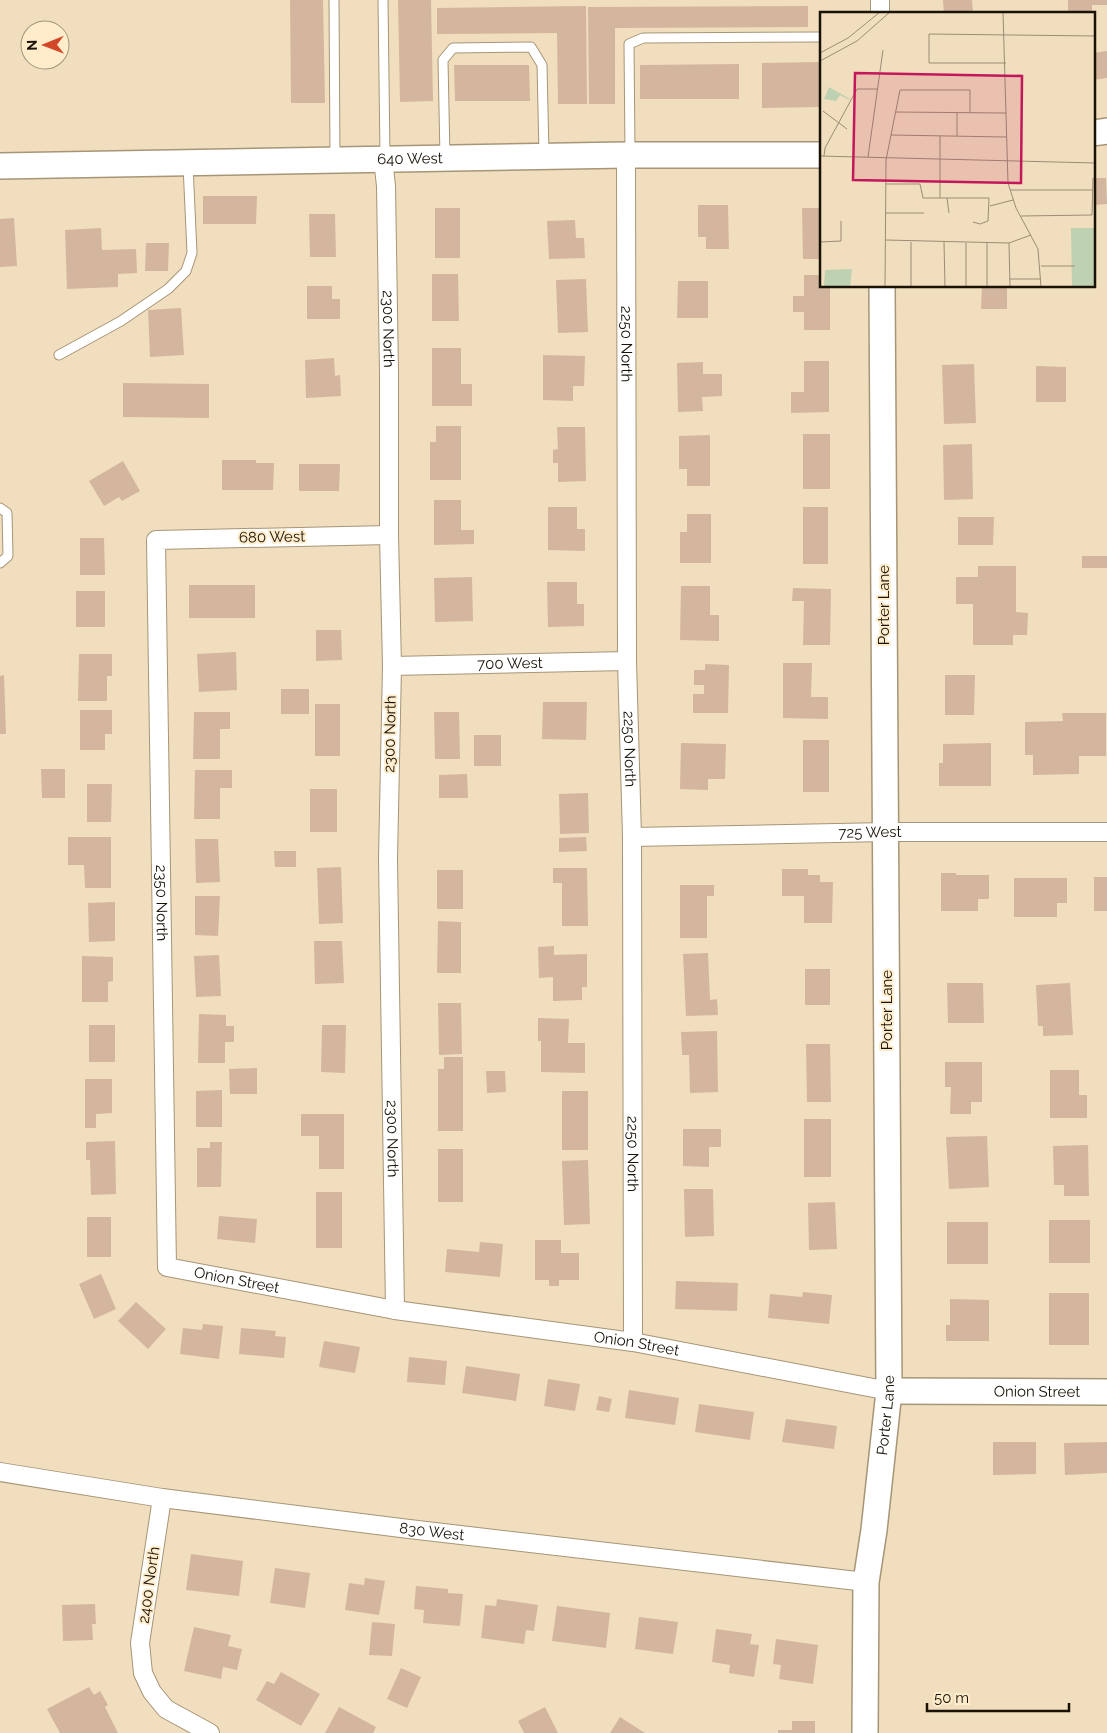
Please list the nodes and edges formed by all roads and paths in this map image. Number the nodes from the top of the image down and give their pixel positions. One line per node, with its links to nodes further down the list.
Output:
1 (334, 0): 11 (lane)
2 (383, 0): 10 (lane)
3 (820, 37): 6 (lane)
4 (1107, 131): 5 (street)
5 (1094, 133)
6 (628, 155): 7 (street, 640 West); 8 (street, 640 West); 20 (street, 2250 North)
7 (820, 155)
8 (544, 156): 9 (street, 640 West); 9 (lane)
9 (445, 158): 10 (street, 640 West)
10 (384, 159): 11 (street, 640 West); 17 (street, 2300 North)
11 (334, 160): 12 (street, 640 West)
12 (188, 162): 13 (street, 640 West); 15 (lane)
13 (0, 166)
14 (882, 288): 22 (street, Porter Lane)
15 (60, 355)
16 (0, 508): 19 (lane)
17 (389, 535): 18 (street, 680 West); 21 (street, 2300 North)
18 (156, 540): 25 (street, 2350 North)
19 (0, 563)
20 (627, 661): 21 (street, 700 West); 24 (street, 2250 North)
21 (392, 666): 26 (street, 2300 North)
22 (886, 832): 23 (street, 725 West); 24 (street, 725 West); 28 (street, Porter Lane)
23 (1107, 832)
24 (632, 837): 27 (street, 2250 North)
25 (167, 1268): 26 (street, Onion Street)
26 (395, 1310): 27 (street, Onion Street)
27 (633, 1342): 28 (street, Onion Street)
28 (889, 1391): 29 (street, Onion Street); 32 (street, Porter Lane)
29 (1107, 1392)
30 (0, 1472): 31 (street, 830 West)
31 (162, 1498): 32 (street, 830 West); 33 (street, 2400 North)
32 (866, 1582): 34 (street, Porter Lane)
33 (210, 1733)
34 (866, 1733)

